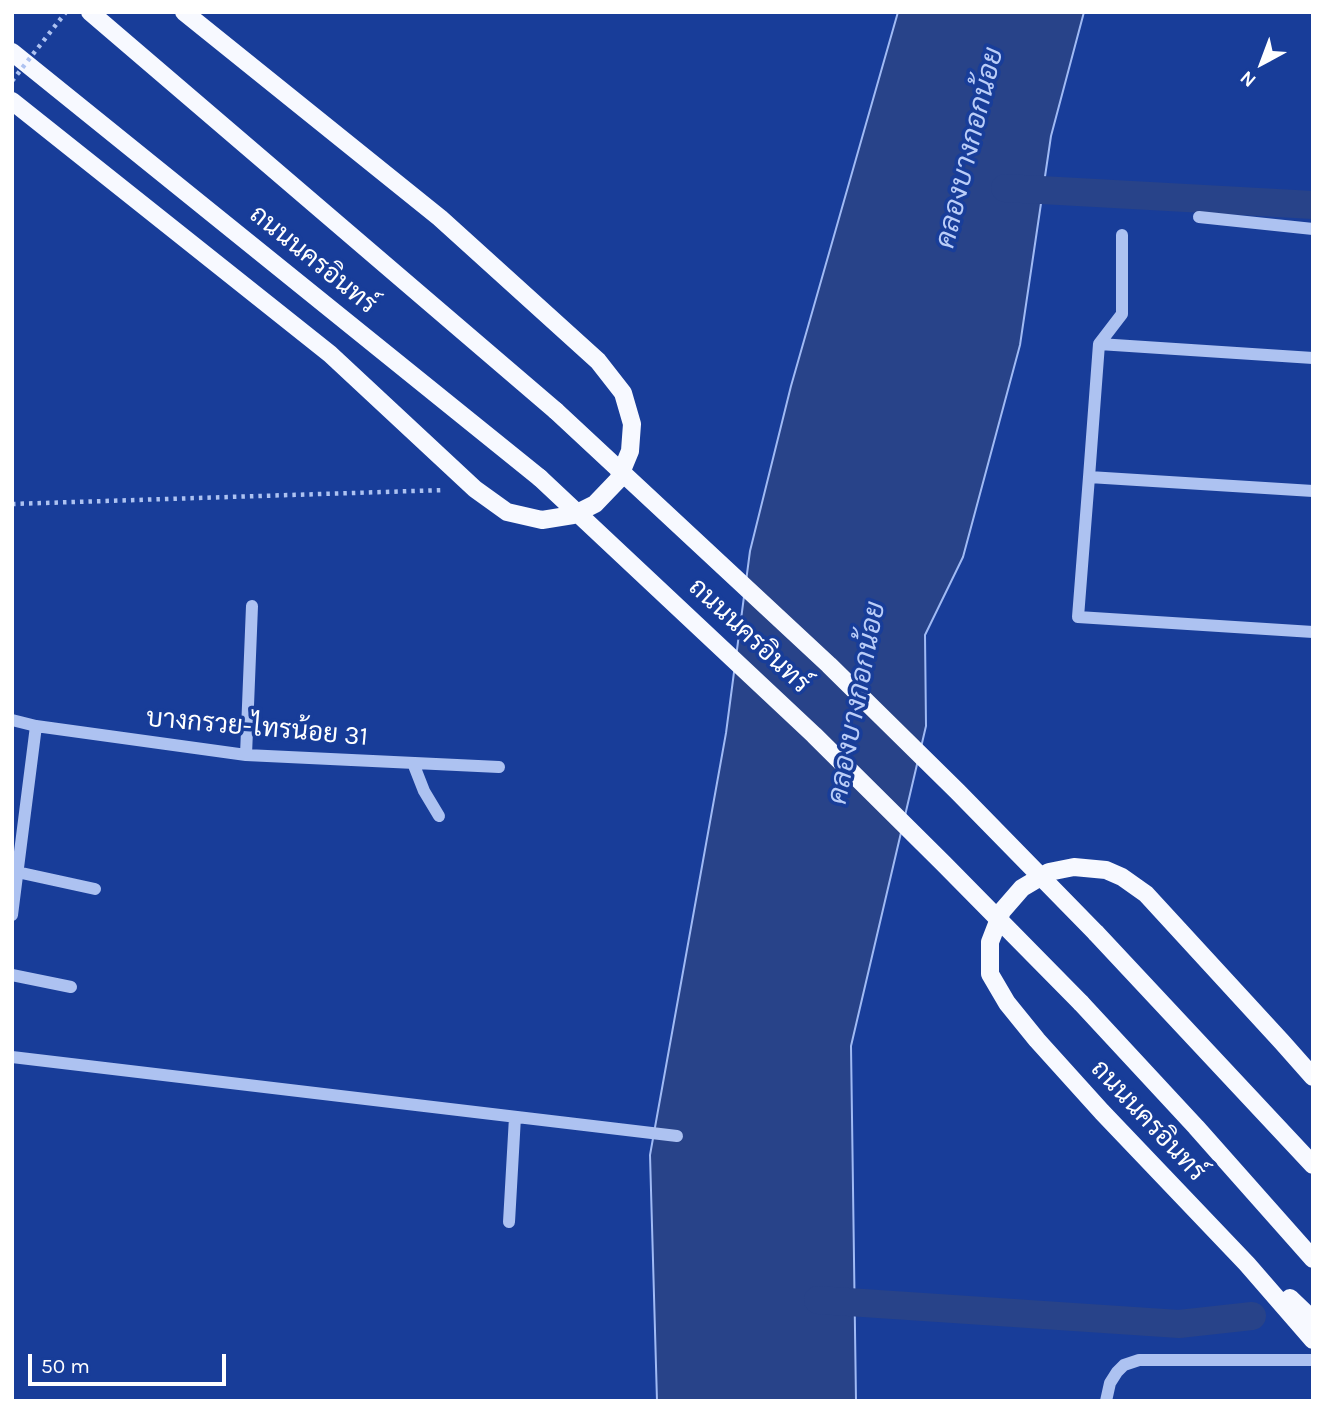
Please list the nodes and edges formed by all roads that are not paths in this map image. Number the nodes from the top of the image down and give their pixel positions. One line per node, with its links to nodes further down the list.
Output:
1 (90, 12): 33 (main road, ถนนนครอินทร์, bridge)
2 (172, 12): 4 (main road)
3 (184, 12): 4 (main road)
4 (208, 30): 8 (main road)
5 (12, 52): 35 (main road, ถนนนครอินทร์, bridge)
6 (12, 87): 8 (main road)
7 (12, 101): 8 (main road)
8 (109, 178)
9 (1199, 217): 10 (street)
10 (1313, 229)
11 (1122, 235): 12 (street)
12 (1099, 344): 13 (street); 14 (street)
13 (1313, 358)
14 (1089, 477): 15 (street); 17 (street)
15 (1313, 491)
16 (253, 606): 20 (street)
17 (1313, 632)
18 (12, 720): 19 (street, บางกรวย-ไทรน้อย 31)
19 (36, 726): 20 (street, บางกรวย-ไทรน้อย 31); 24 (street)
20 (246, 755): 21 (street, บางกรวย-ไทรน้อย 31)
21 (414, 763): 22 (street, บางกรวย-ไทรน้อย 31); 23 (street)
22 (499, 767)
23 (439, 816)
24 (18, 872): 25 (street); 26 (street)
25 (95, 889)
26 (12, 915)
27 (12, 975): 28 (street)
28 (71, 987)
29 (12, 1057): 31 (street)
30 (1313, 1077): 36 (main road, ถนนนครอินทร์)
31 (515, 1117): 32 (street); 34 (street)
32 (677, 1136)
33 (1313, 1165)
34 (509, 1222)
35 (1313, 1259)
36 (1247, 1264): 37 (main road); 38 (main road, ถนนนครอินทร์)
37 (1313, 1320)
38 (1313, 1340)
39 (1313, 1360): 40 (street)
40 (1106, 1401)

